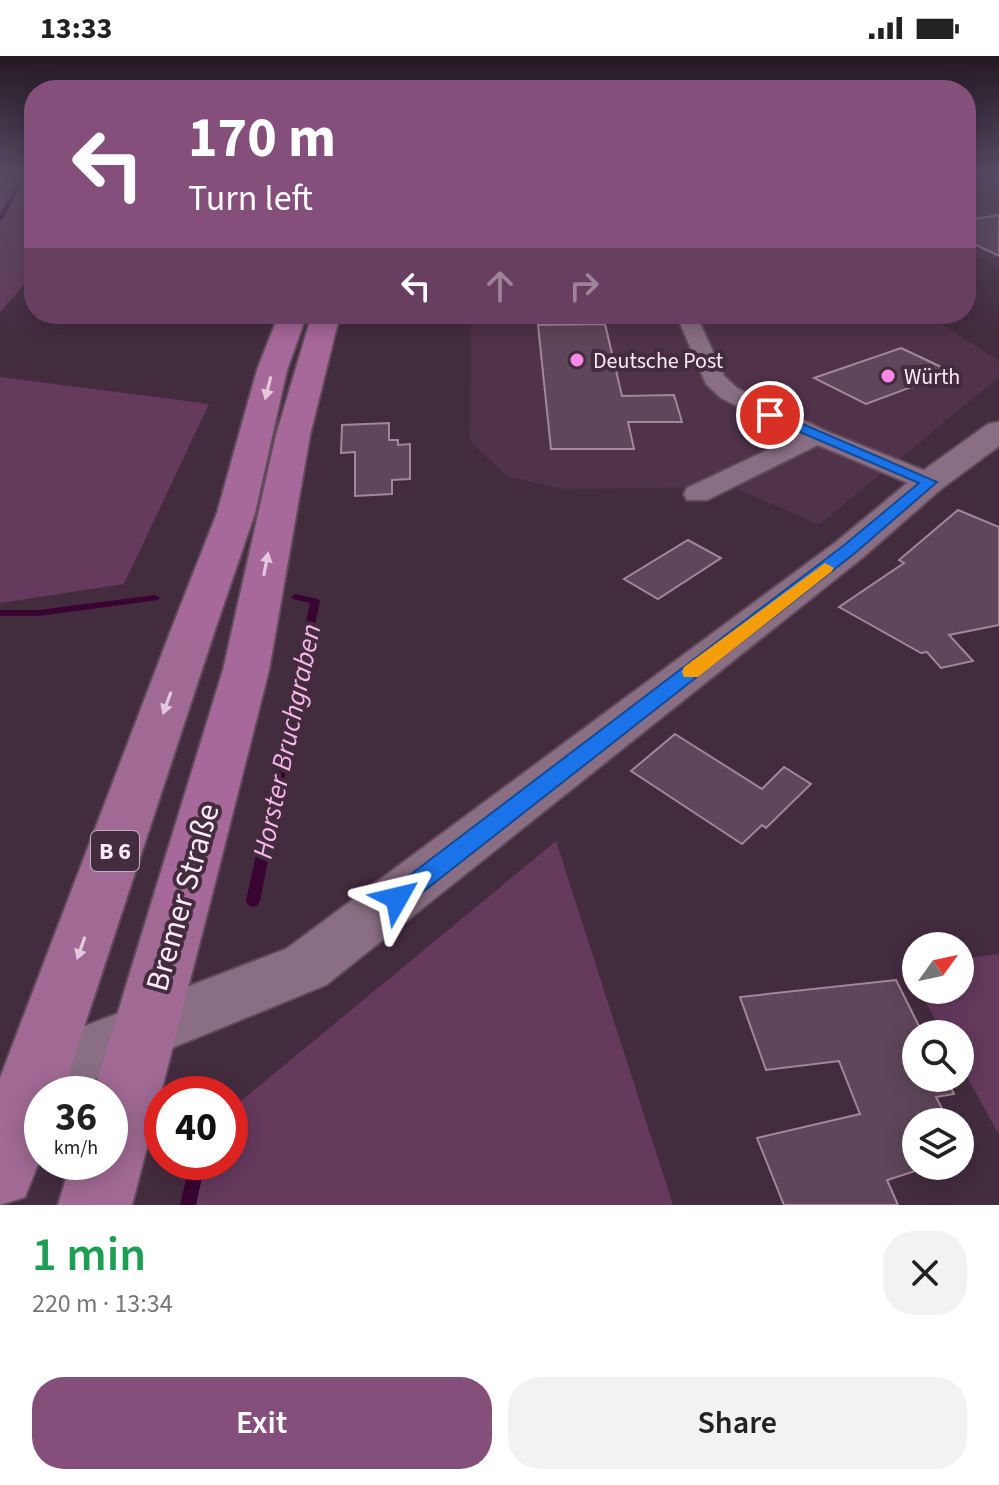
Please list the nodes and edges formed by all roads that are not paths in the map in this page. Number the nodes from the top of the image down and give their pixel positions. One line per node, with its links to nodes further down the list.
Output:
1 (289, 324): 8 (highway, B 6, one-way to 8)
2 (323, 324): 9 (highway, Bremer Straße, one-way to 2)
3 (690, 324): 5 (street)
4 (999, 431): 6 (street)
5 (817, 436): 6 (street); 7 (street)
6 (929, 482): 10 (street)
7 (697, 494)
8 (193, 630): 11 (main road, B 6, one-way to 11)
9 (184, 891): 10 (main road, Bremer Straße)
10 (144, 1032): 11 (street); 12 (main road, Bremer Straße)
11 (19, 1075): 13 (main road, B 6)
12 (128, 1089)
13 (0, 1172)
14 (102, 1180): 15 (main road)
15 (95, 1205)

